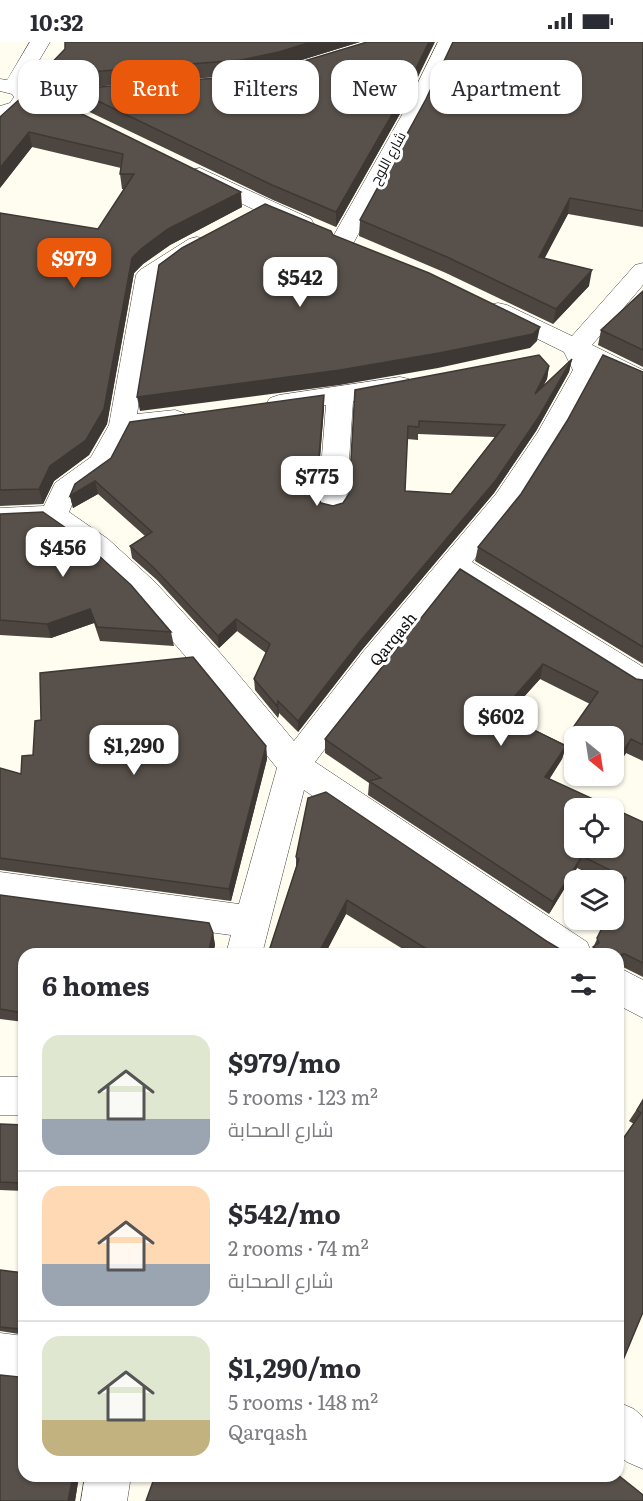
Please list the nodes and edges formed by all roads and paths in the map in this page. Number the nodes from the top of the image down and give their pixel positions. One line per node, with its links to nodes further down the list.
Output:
1 (40, 42): 3 (street)
2 (448, 42): 8 (street, شارع اللوح)
3 (33, 60)
4 (18, 102): 5 (street)
5 (0, 113)
6 (72, 114): 7 (street)
7 (79, 117)
8 (177, 164)
9 (214, 235): 19 (street)
10 (643, 270): 12 (street)
11 (480, 301): 12 (street)
12 (575, 349): 13 (street); 15 (street); 23 (street, Qarqash)
13 (534, 357)
14 (427, 380): 16 (street)
15 (643, 380)
16 (340, 395): 17 (street); 20 (street)
17 (257, 408)
18 (198, 416): 19 (street)
19 (122, 425): 21 (street)
20 (332, 506)
21 (53, 515): 22 (street); 25 (street)
22 (0, 518)
23 (454, 565): 24 (street); 25 (street, Qarqash)
24 (643, 682)
25 (294, 765): 27 (street, Qarqash); 28 (street)
26 (0, 888): 27 (street)
27 (249, 938)
28 (564, 948)
29 (624, 988): 30 (street)
30 (643, 1001)
31 (0, 1096): 32 (street)
32 (18, 1096)
33 (0, 1354): 34 (street)
34 (18, 1357)
35 (624, 1430): 36 (street)
36 (643, 1446)
37 (107, 1482): 38 (street)
38 (104, 1501)

